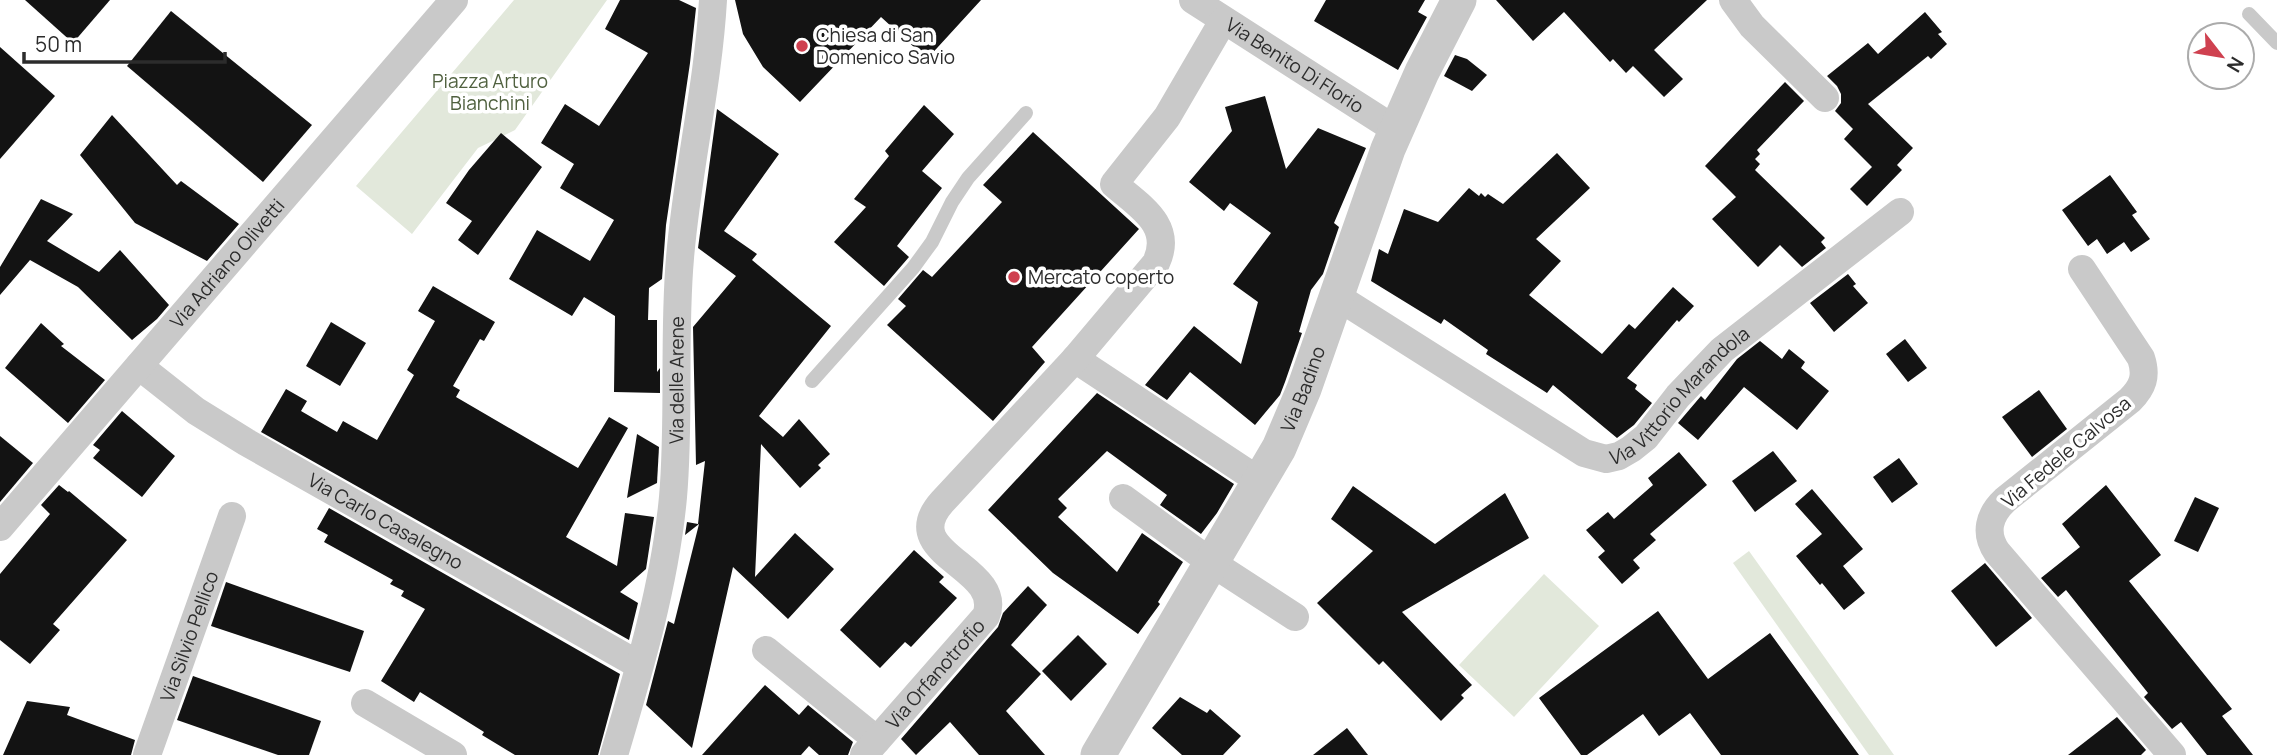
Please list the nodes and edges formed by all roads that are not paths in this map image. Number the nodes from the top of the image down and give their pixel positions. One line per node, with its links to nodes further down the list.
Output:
1 (454, 0): 16 (street, Via Adriano Olivetti)
2 (713, 0): 25 (street, Via delle Arene)
3 (1193, 0): 7 (street, Via Benito Di Florio)
4 (1459, 0): 11 (street, Via Badino)
5 (1733, 0): 9 (street)
6 (2249, 14): 8 (lane)
7 (1223, 21): 11 (street, Via Benito Di Florio); 15 (street)
8 (2277, 43)
9 (1825, 98)
10 (1026, 113): 17 (lane)
11 (1396, 130): 14 (street, Via Badino)
12 (1900, 212): 14 (street, Via Vittorio Marandola)
13 (2082, 269): 32 (street, Via Fedele Calvosa)
14 (1336, 296): 18 (street, Via Badino)
15 (1075, 359): 18 (street); 27 (street, Via Orfanotrofio)
16 (139, 366): 21 (street, Via Adriano Olivetti); 25 (street, Via Carlo Casalegno)
17 (812, 381)
18 (1261, 482): 22 (street, Via Badino)
19 (1123, 498): 22 (street)
20 (232, 516): 28 (street, Via Silvio Pellico)
21 (0, 527)
22 (1212, 563): 23 (street); 31 (street, Via Badino)
23 (1295, 617)
24 (766, 650): 27 (street)
25 (639, 665): 30 (street, Via delle Arene)
26 (365, 704): 29 (street)
27 (870, 747)
28 (146, 755)
29 (453, 755)
30 (614, 755)
31 (1098, 755)
32 (2172, 755)

